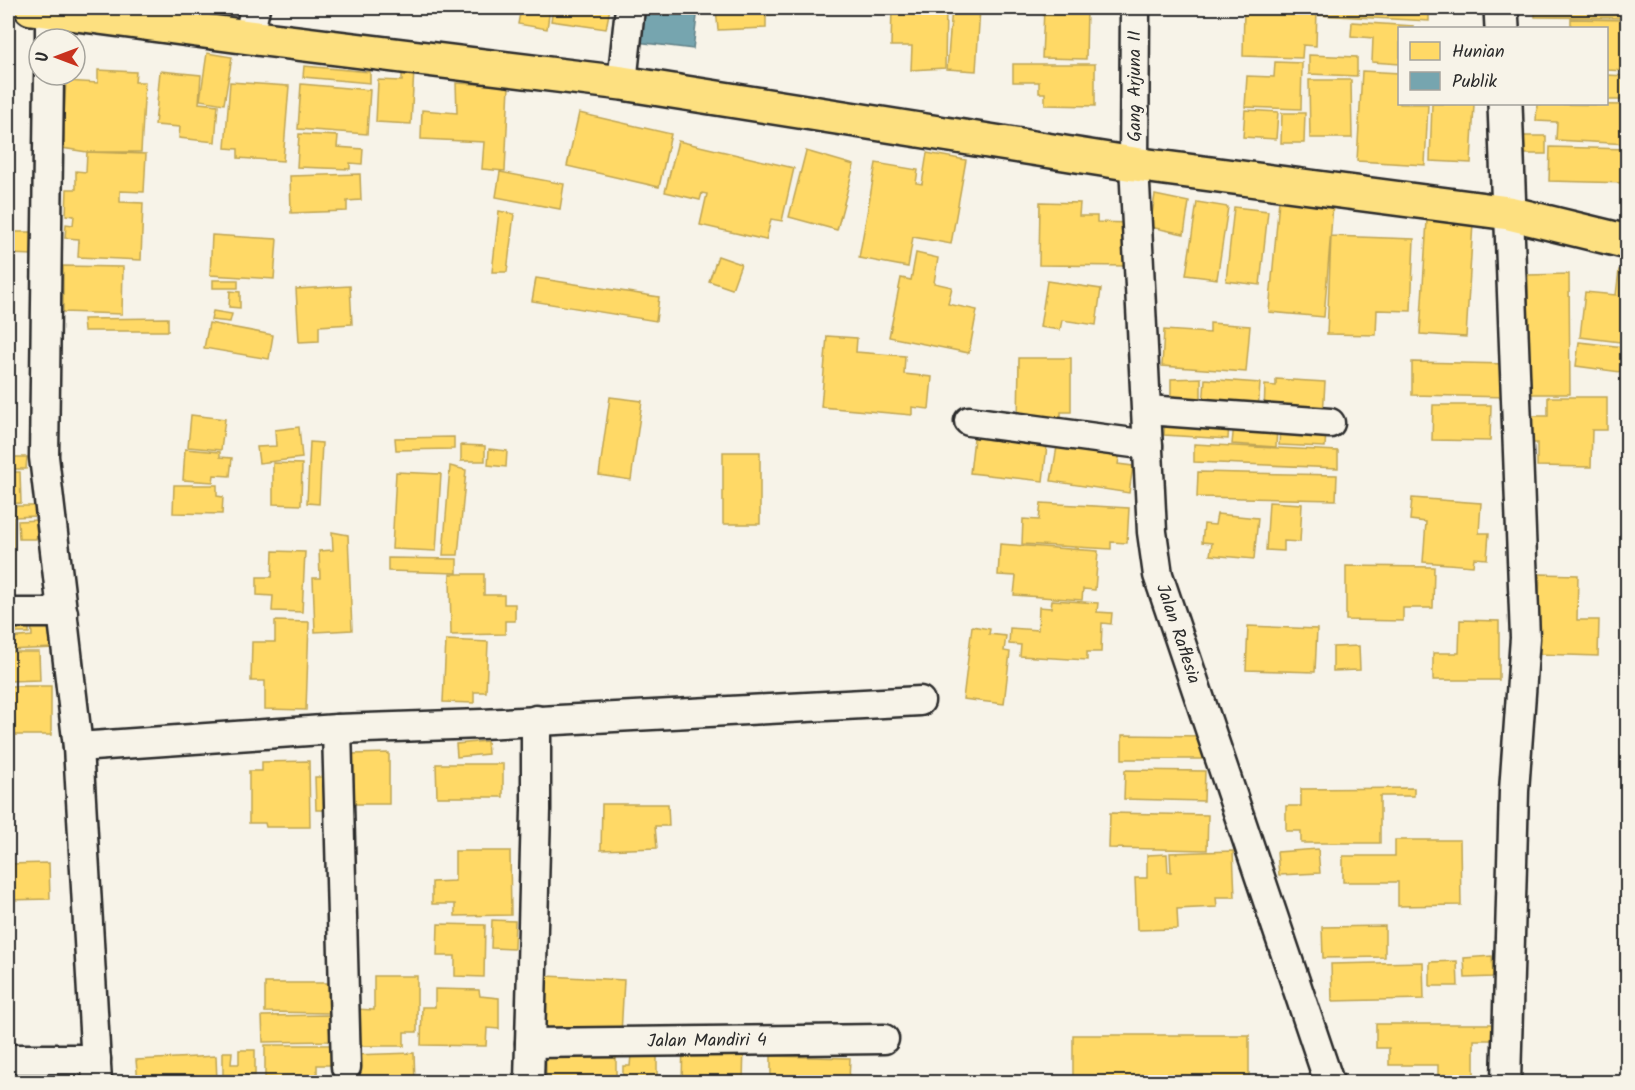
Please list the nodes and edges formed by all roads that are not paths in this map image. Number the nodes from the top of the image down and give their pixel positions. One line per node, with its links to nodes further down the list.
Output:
1 (630, 8): 7 (street)
2 (1135, 8): 10 (street, Gang Arjuna II)
3 (1501, 8): 6 (street)
4 (44, 19): 5 (main road)
5 (252, 22): 7 (main road)
6 (1502, 27)
7 (622, 82): 10 (main road)
8 (49, 87): 18 (street)
9 (1505, 105): 11 (street)
10 (1134, 164): 11 (main road); 13 (street, Jalan Raflesia)
11 (1509, 213): 12 (main road); 30 (street)
12 (1628, 242)
13 (1146, 410): 15 (street); 16 (street, Jalan Raflesia)
14 (969, 421): 16 (street)
15 (1330, 423)
16 (1148, 445): 29 (street, Jalan Raflesia)
17 (8, 613): 18 (street)
18 (63, 613): 22 (street)
19 (920, 701): 20 (street)
20 (536, 720): 21 (street); 24 (street)
21 (337, 729): 22 (street); 26 (street)
22 (78, 747): 27 (street)
23 (884, 1039): 24 (street, Jalan Mandiri 4)
24 (530, 1043): 28 (street)
25 (8, 1059): 27 (street)
26 (346, 1067)
27 (96, 1071)
28 (529, 1083)
29 (1329, 1083)
30 (1506, 1083)

